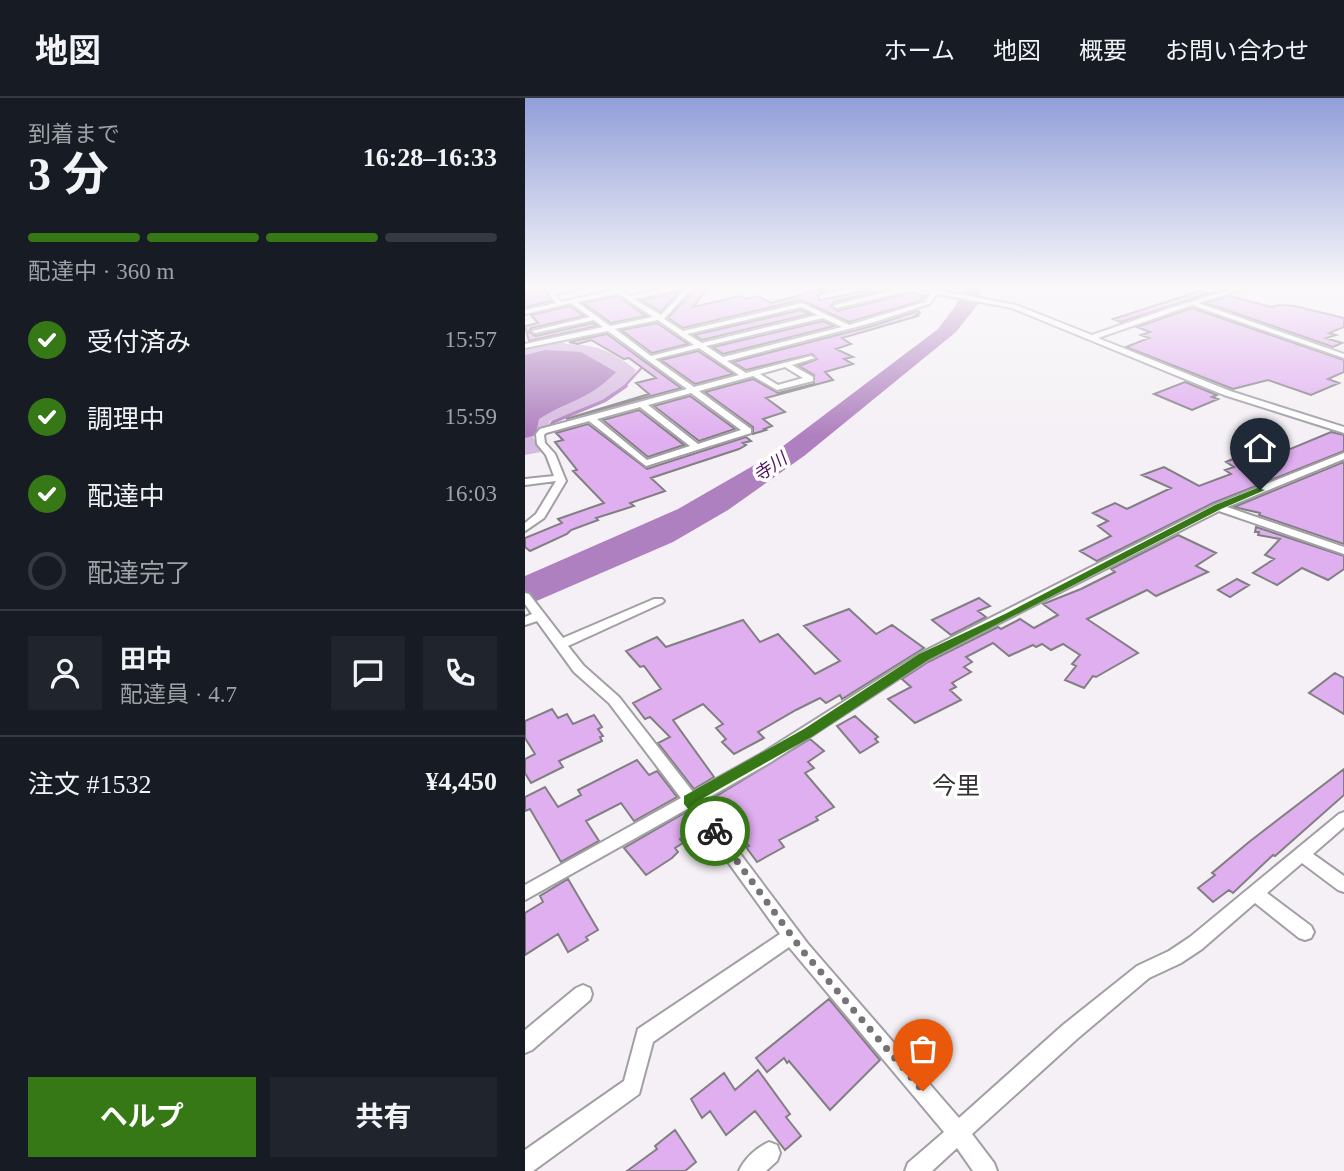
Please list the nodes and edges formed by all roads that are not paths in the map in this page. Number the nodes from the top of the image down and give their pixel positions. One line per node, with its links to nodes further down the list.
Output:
1 (542, 336): 11 (street)
2 (577, 336): 11 (street)
3 (621, 336): 15 (street)
4 (687, 336): 12 (street)
5 (739, 336): 12 (street)
6 (812, 336): 17 (street)
7 (1086, 336): 10 (street)
8 (1096, 336): 10 (street)
9 (1287, 336): 14 (street)
10 (1091, 338): 23 (street)
11 (548, 342): 13 (street)
12 (702, 345): 15 (street); 17 (street)
13 (525, 346)
14 (1344, 356)
15 (650, 358): 20 (street)
16 (811, 358): 18 (street)
17 (721, 360): 19 (street)
18 (786, 365): 19 (street); 19 (street)
19 (749, 374): 20 (street)
20 (691, 390): 21 (street); 24 (street)
21 (640, 403): 22 (street); 24 (street)
22 (589, 417): 24 (street); 26 (street)
23 (1344, 430)
24 (697, 447)
25 (1344, 456): 28 (street)
26 (560, 478): 27 (street); 29 (street)
27 (525, 482)
28 (1218, 507): 30 (street); 36 (street)
29 (525, 528)
30 (1344, 551)
31 (525, 596): 33 (street)
32 (658, 601): 35 (street)
33 (539, 613): 34 (street); 35 (street)
34 (525, 621)
35 (561, 644): 36 (street)
36 (689, 800): 40 (street); 43 (street)
37 (1344, 818): 38 (street)
38 (1301, 854): 39 (street); 41 (street)
39 (1344, 885)
40 (525, 893)
41 (1255, 893): 42 (street); 46 (street)
42 (1305, 932)
43 (791, 936): 46 (street); 48 (street)
44 (583, 994): 45 (street)
45 (525, 1043)
46 (958, 1132): 50 (street); 51 (street)
47 (769, 1153): 49 (street)
48 (525, 1163)
49 (750, 1171)
50 (916, 1171)
51 (986, 1171)

